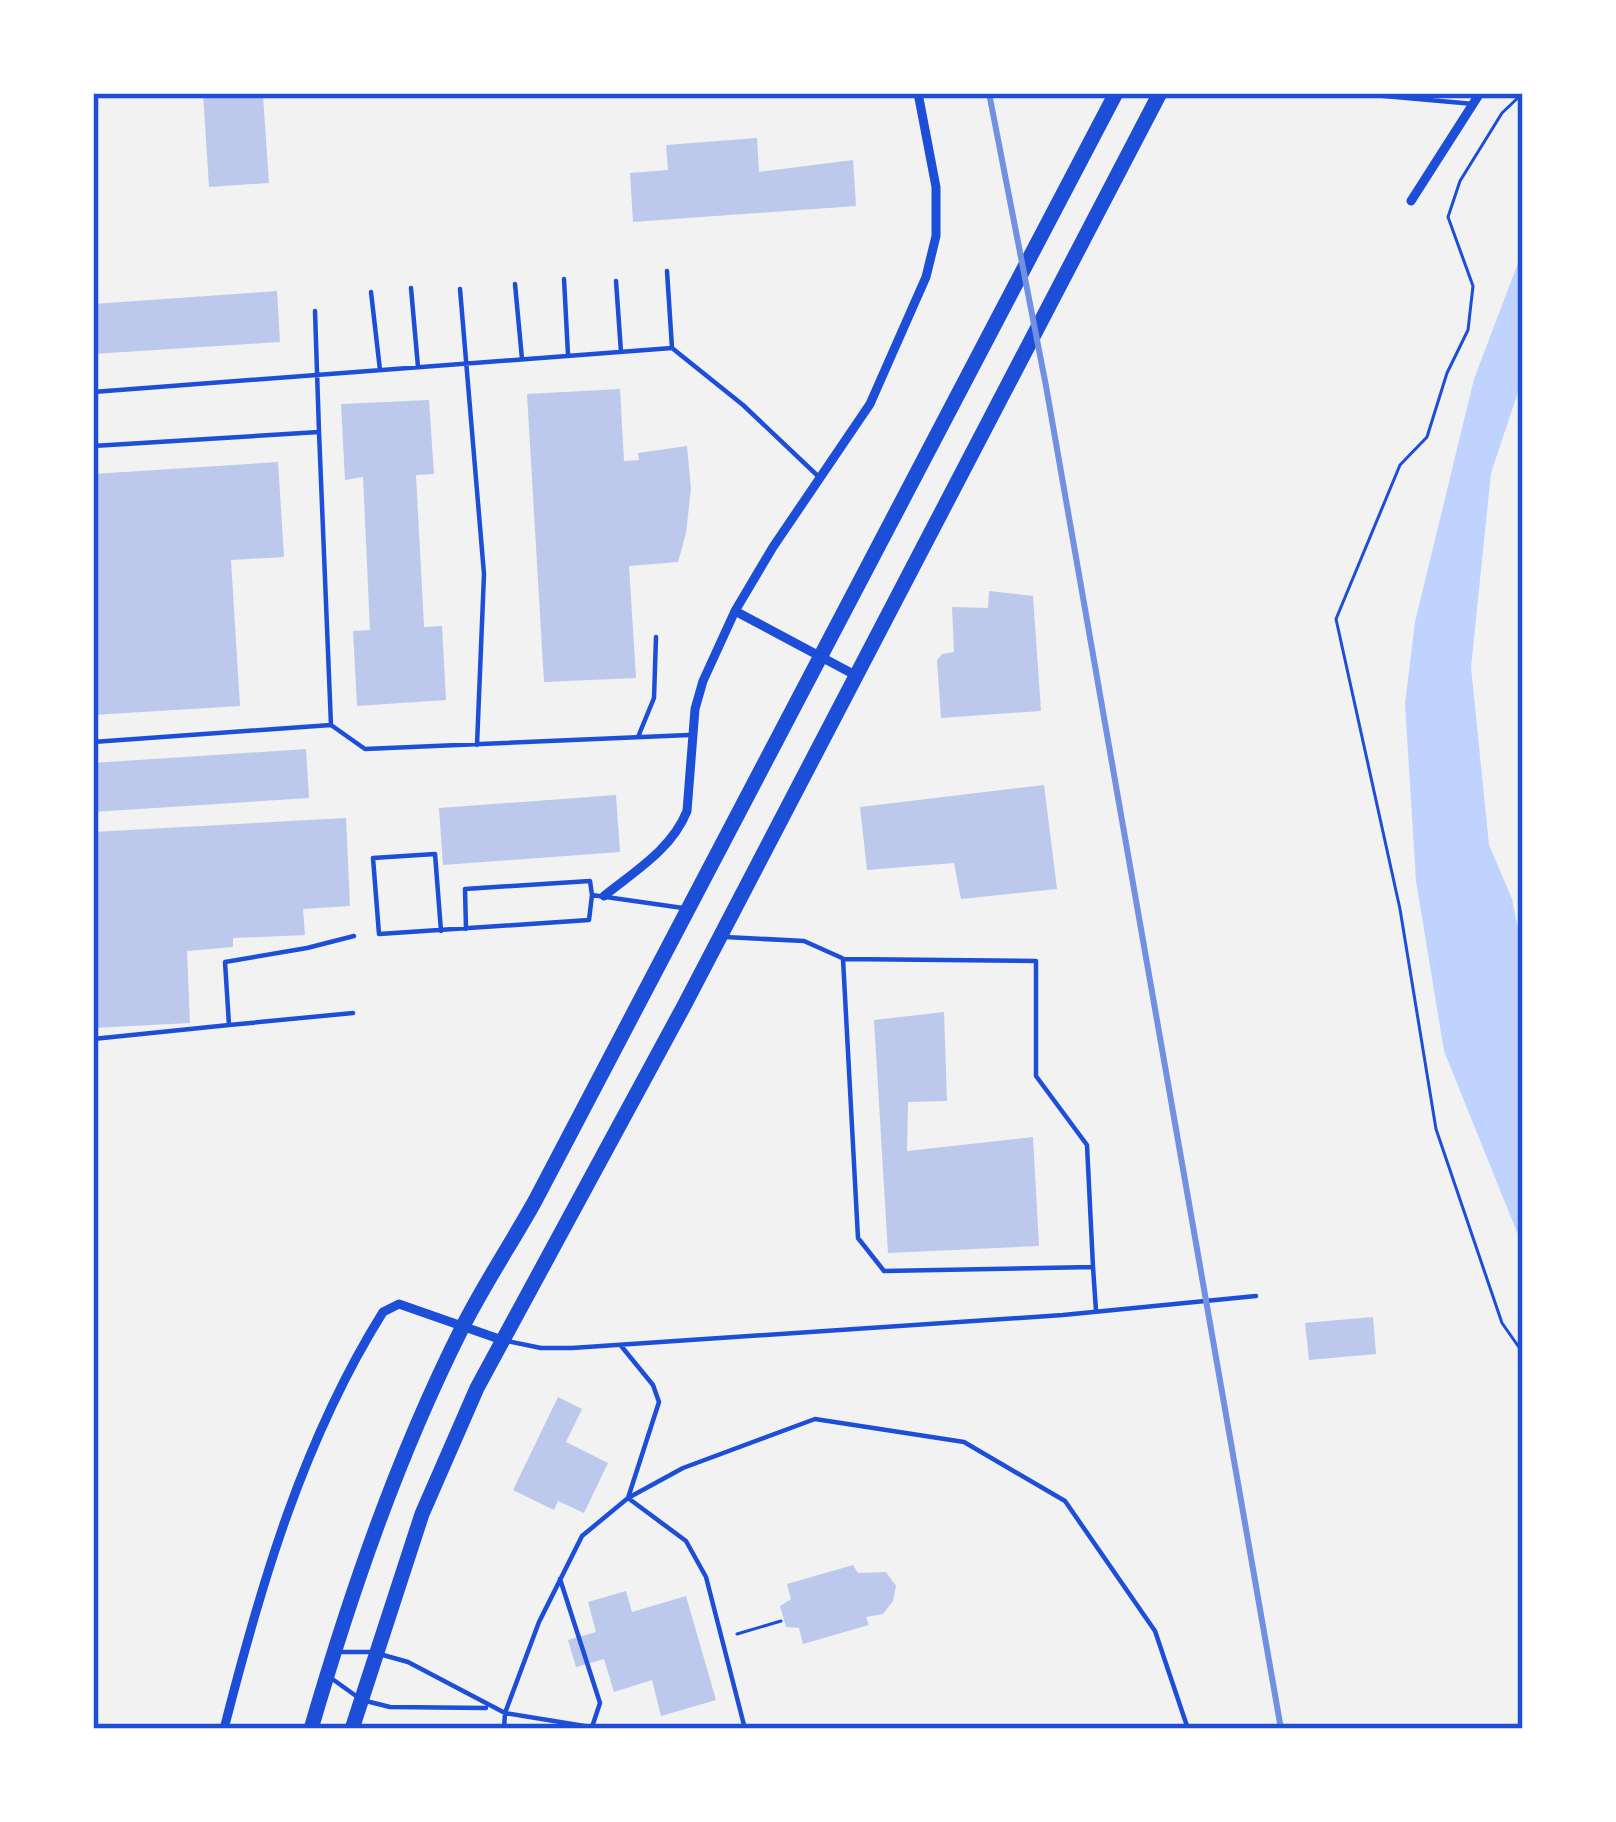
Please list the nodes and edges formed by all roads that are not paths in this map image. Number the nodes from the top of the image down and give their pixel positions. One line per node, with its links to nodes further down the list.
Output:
1 (917, 93): 26 (street)
2 (1116, 93): 29 (main road)
3 (1160, 93): 30 (main road)
4 (1350, 93): 5 (lane)
5 (1477, 98): 6 (street)
6 (1411, 201)
7 (667, 271): 15 (lane)
8 (564, 279): 17 (lane)
9 (616, 280): 16 (lane)
10 (515, 284): 18 (lane)
11 (412, 288): 20 (lane)
12 (460, 289): 19 (lane)
13 (371, 292): 21 (lane)
14 (315, 310): 22 (lane)
15 (672, 348): 16 (lane); 26 (lane)
16 (621, 352): 17 (lane)
17 (568, 355): 18 (lane)
18 (522, 359): 19 (lane)
19 (466, 364): 20 (lane); 35 (lane)
20 (418, 367): 21 (lane)
21 (380, 370): 22 (lane)
22 (319, 374): 23 (lane); 24 (lane)
23 (93, 392)
24 (320, 433): 25 (lane); 31 (lane)
25 (93, 446)
26 (820, 478): 27 (street)
27 (735, 610): 29 (street); 32 (street)
28 (656, 637): 33 (lane)
29 (819, 656): 30 (street); 37 (main road)
30 (856, 675): 41 (main road)
31 (331, 724): 34 (lane); 35 (lane)
32 (693, 735): 33 (lane); 36 (street)
33 (638, 737): 35 (lane)
34 (93, 742)
35 (477, 745)
36 (598, 896): 37 (lane); 38 (lane); 38 (lane)
37 (688, 909): 49 (main road)
38 (466, 929): 39 (lane)
39 (441, 931): 39 (lane)
40 (354, 935): 44 (lane)
41 (719, 937): 42 (lane); 50 (main road)
42 (843, 959): 46 (lane); 46 (lane)
43 (352, 1013): 44 (lane)
44 (229, 1025): 45 (lane)
45 (93, 1040)
46 (1093, 1267): 48 (lane)
47 (1256, 1296): 48 (lane)
48 (1096, 1311): 51 (lane)
49 (463, 1326): 50 (street); 54 (main road); 61 (street)
50 (502, 1340): 51 (lane); 55 (main road)
51 (621, 1345): 52 (lane)
52 (628, 1498): 53 (lane); 66 (lane); 67 (lane)
53 (560, 1579): 59 (lane); 60 (lane)
54 (333, 1652): 55 (lane); 56 (main road)
55 (374, 1652): 57 (main road); 58 (lane)
56 (327, 1675): 57 (lane); 62 (main road)
57 (361, 1699): 58 (lane); 63 (main road)
58 (492, 1708): 59 (lane)
59 (505, 1713): 60 (lane); 64 (lane)
60 (592, 1727): 65 (lane)
61 (224, 1729)
62 (311, 1729)
63 (352, 1729)
64 (504, 1729)
65 (602, 1729)
66 (745, 1729)
67 (1188, 1729)

